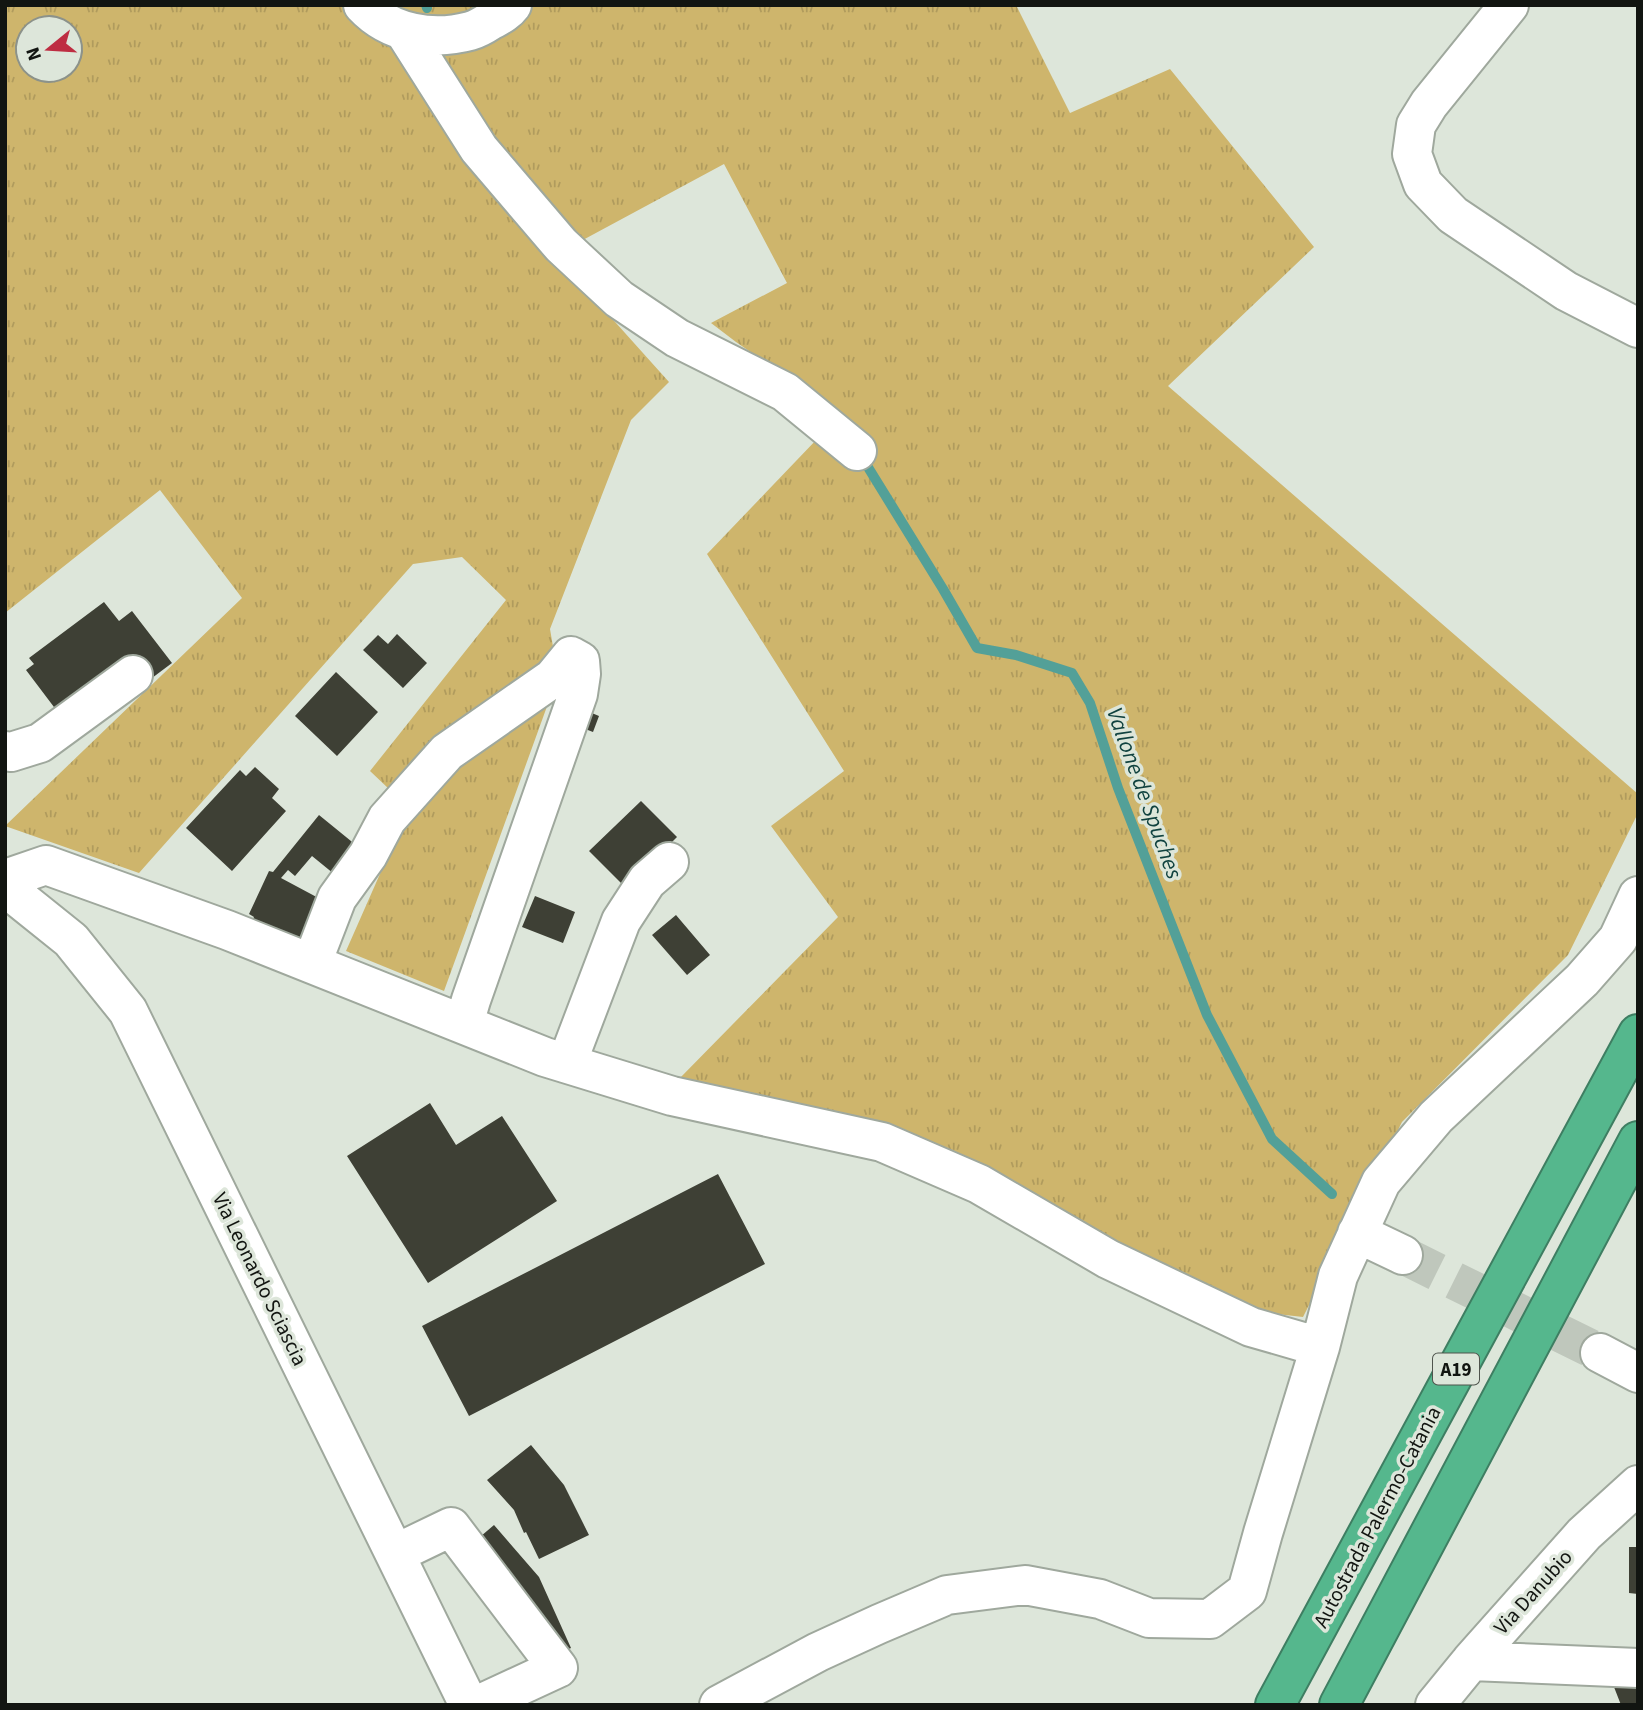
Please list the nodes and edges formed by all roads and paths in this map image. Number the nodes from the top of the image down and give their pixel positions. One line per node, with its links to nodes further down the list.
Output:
1 (363, 5): 4 (street)
2 (512, 5): 4 (street)
3 (1509, 5): 5 (street)
4 (404, 31): 6 (street)
5 (1638, 328)
6 (857, 451)
7 (133, 675): 8 (street)
8 (5, 751)
9 (669, 862): 16 (street)
10 (5, 879): 13 (street)
11 (5, 887): 24 (street, Via Leonardo Sciascia)
12 (1638, 896): 18 (street)
13 (312, 964): 14 (street); 14 (street)
14 (464, 1024): 16 (street)
15 (1638, 1034): 30 (highway, Autostrada Palermo-Catania / A19)
16 (567, 1063): 20 (street)
17 (1638, 1141): 31 (highway, A19)
18 (1357, 1233): 19 (street); 20 (street)
19 (1402, 1255)
20 (1320, 1347): 29 (street)
21 (1600, 1353): 22 (street)
22 (1638, 1373)
23 (1638, 1485): 25 (street, Via Danubio)
24 (395, 1554): 27 (street, Via Leonardo Sciascia); 28 (street)
25 (1471, 1661): 26 (street); 32 (street, Via Danubio)
26 (1638, 1668)
27 (469, 1705)
28 (478, 1705)
29 (719, 1705)
30 (1275, 1705)
31 (1339, 1705)
32 (1435, 1705)

